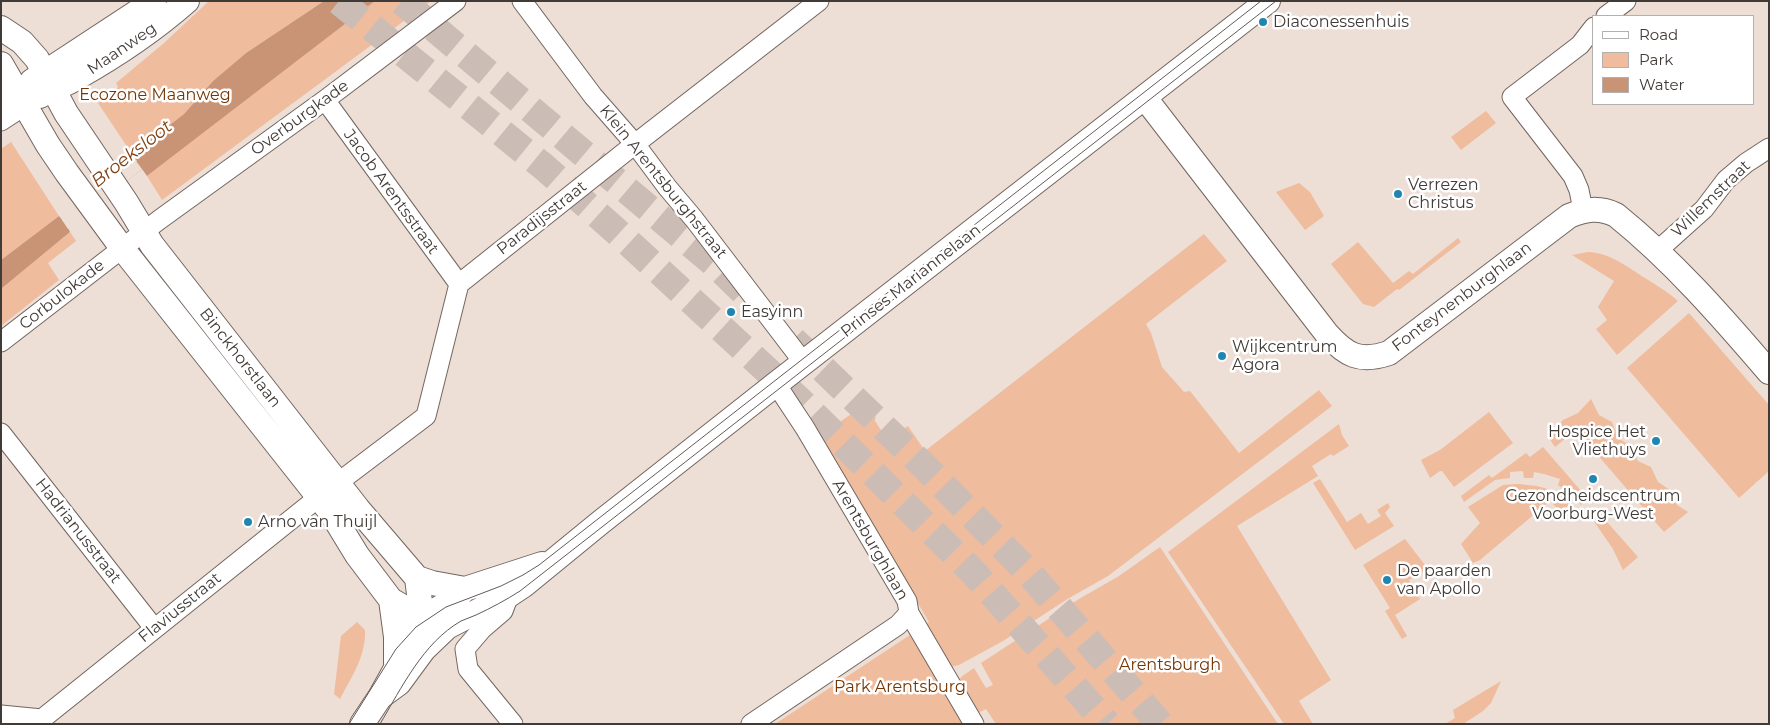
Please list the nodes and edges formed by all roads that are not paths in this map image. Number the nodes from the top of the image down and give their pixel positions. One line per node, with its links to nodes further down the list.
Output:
1 (154, 1): 12 (street, Maanweg)
2 (187, 1): 12 (street, Maanweg)
3 (456, 1): 15 (street, Overburgkade)
4 (522, 1): 17 (street, Klein Arentsburghstraat)
5 (819, 1): 17 (street, Paradijsstraat)
6 (1268, 1): 13 (street, Prinses Mariannelaan)
7 (1626, 1): 8 (street)
8 (1607, 15)
9 (1, 28): 12 (street, Binckhorstlaan)
10 (1592, 30): 19 (street)
11 (1, 64): 14 (street, Binckhorstlaan)
12 (49, 81): 14 (street); 20 (street, Binckhorstlaan)
13 (1145, 98): 19 (street, Fonteynenburghlaan); 25 (street, Prinses Mariannelaan)
14 (14, 99): 16 (street); 21 (street, Binckhorstlaan)
15 (325, 100): 20 (street, Overburgkade); 23 (street, Jacob Arentsstraat)
16 (1, 121)
17 (635, 144): 23 (street, Paradijsstraat); 25 (street, Klein Arentsburghstraat)
18 (1769, 148): 22 (street, Willemstraat)
19 (1583, 210): 22 (street)
20 (143, 233): 21 (street); 29 (street, Binckhorstlaan)
21 (122, 248): 24 (street, Corbulokade); 30 (street, Binckhorstlaan)
22 (1656, 252): 26 (street)
23 (459, 284): 29 (street)
24 (1, 342)
25 (804, 364): 27 (street, Prinses Mariannelaan)
26 (1769, 372)
27 (776, 384): 31 (street, Prinses Mariannelaan); 36 (street, Arentsburghlaan)
28 (1, 433): 39 (street, Hadrianusstraat)
29 (338, 483): 30 (street); 32 (street, Binckhorstlaan)
30 (319, 497): 35 (street, Binckhorstlaan); 39 (street, Flaviusstraat)
31 (553, 560): 33 (street, Prinses Mariannelaan); 34 (street, Prinses Mariannelaan)
32 (417, 578): 33 (street); 37 (street)
33 (465, 589): 37 (street, Prinses Mariannelaan)
34 (509, 595): 38 (street, Prinses Mariannelaan); 45 (street)
35 (391, 600): 37 (street, Binckhorstlaan); 40 (street)
36 (909, 613): 46 (street); 47 (street, Arentsburghlaan)
37 (422, 618): 38 (street, Binckhorstlaan); 40 (street, Prinses Mariannelaan)
38 (462, 618): 41 (street, Prinses Mariannelaan)
39 (154, 628): 43 (street, Flaviusstraat)
40 (396, 668): 41 (street, Prinses Mariannelaan)
41 (380, 697): 44 (street, Prinses Mariannelaan)
42 (1, 715): 43 (street)
43 (42, 722)
44 (362, 724)
45 (513, 724)
46 (751, 724)
47 (974, 724)

